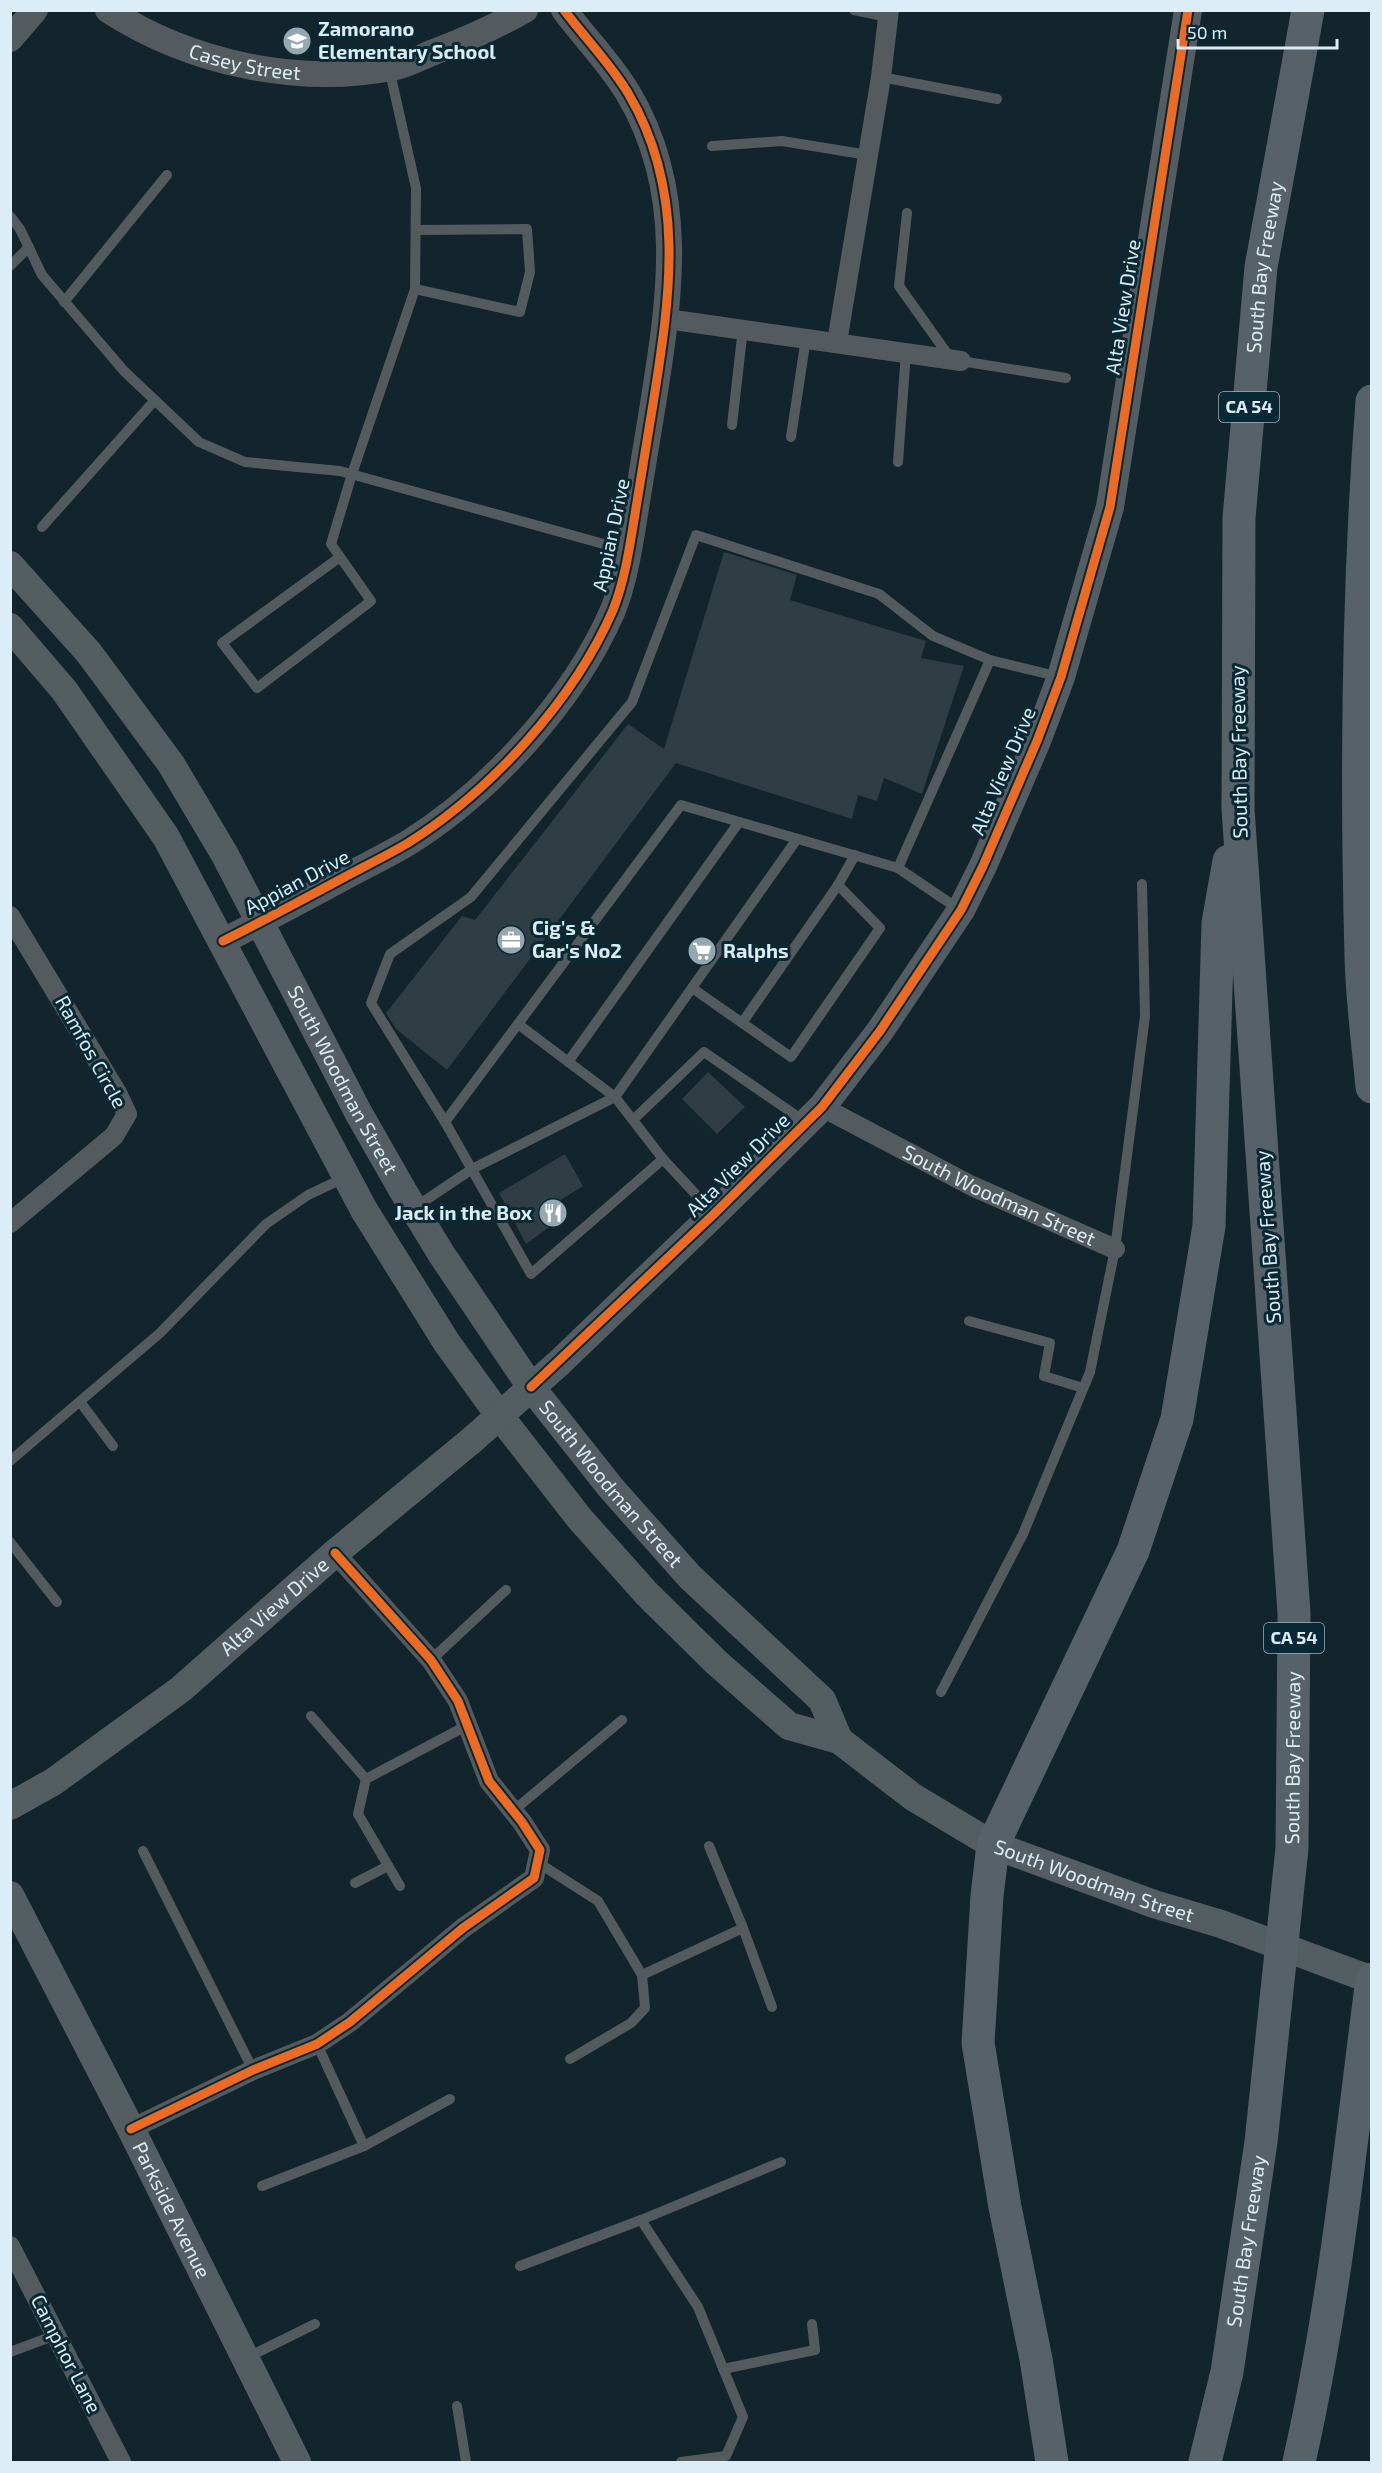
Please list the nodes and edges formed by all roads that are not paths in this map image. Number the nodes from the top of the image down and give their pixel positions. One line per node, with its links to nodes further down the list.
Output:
1 (35, 10): 9 (street)
2 (108, 10): 10 (street, Casey Street)
3 (525, 10): 10 (street, Casey Street)
4 (564, 10): 23 (street, Appian Drive)
5 (854, 10): 8 (lane)
6 (1188, 10): 42 (main road, Alta View Drive)
7 (1308, 10): 44 (highway, South Bay Freeway / CA 54)
8 (889, 14): 11 (street)
9 (10, 39)
10 (389, 68): 18 (lane)
11 (881, 77): 12 (lane); 14 (street)
12 (997, 99)
13 (712, 146): 14 (lane)
14 (868, 155): 26 (street)
15 (167, 175): 22 (lane)
16 (907, 213): 28 (lane)
17 (10, 216): 19 (lane)
18 (416, 230): 21 (lane); 21 (lane)
19 (29, 247): 20 (lane); 22 (lane)
20 (10, 266)
21 (415, 289): 35 (lane)
22 (64, 302): 30 (lane)
23 (667, 319): 24 (street); 37 (street, Appian Drive)
24 (743, 328): 25 (street); 32 (lane)
25 (806, 338): 26 (street); 33 (lane)
26 (837, 342): 27 (street)
27 (906, 352): 28 (street); 34 (lane)
28 (956, 360): 29 (lane)
29 (1066, 378)
30 (155, 400): 35 (lane); 36 (lane)
31 (1371, 401): 43 (highway)
32 (732, 425)
33 (791, 437)
34 (898, 462)
35 (352, 474): 37 (lane); 38 (lane)
36 (42, 527)
37 (629, 551): 54 (street, Appian Drive)
38 (340, 556): 38 (lane)
39 (10, 565): 54 (main road, South Woodman Street)
40 (10, 627): 55 (main road, South Woodman Street)
41 (990, 660): 42 (lane); 49 (lane); 64 (lane)
42 (1061, 677): 52 (main road, Alta View Drive)
43 (1360, 715): 46 (highway); 60 (highway)
44 (1238, 809): 92 (highway); 128 (highway, South Bay Freeway / CA 54)
45 (739, 822): 47 (lane); 58 (lane); 59 (lane)
46 (1371, 831)
47 (797, 838): 48 (lane); 56 (lane)
48 (855, 855): 49 (lane); 51 (lane)
49 (898, 868): 52 (lane)
50 (1142, 884): 71 (lane)
51 (838, 885): 57 (lane); 57 (lane)
52 (961, 910): 62 (main road, Alta View Drive)
53 (10, 915): 70 (street, Ramfos Circle)
54 (260, 922): 55 (street, Appian Drive); 68 (main road, South Woodman Street)
55 (223, 941): 67 (main road, South Woodman Street)
56 (692, 988): 57 (lane); 61 (lane)
57 (742, 1023)
58 (518, 1024): 59 (lane); 64 (lane)
59 (568, 1062): 61 (lane)
60 (1371, 1087)
61 (615, 1097): 63 (lane); 66 (lane)
62 (814, 1115): 63 (lane); 69 (main road, Alta View Drive); 71 (street, South Woodman Street)
63 (633, 1120): 65 (lane)
64 (445, 1122): 66 (lane)
65 (663, 1159): 66 (lane); 69 (lane)
66 (472, 1169): 68 (lane)
67 (346, 1177): 75 (lane); 76 (main road, South Woodman Street)
68 (414, 1209): 73 (main road, South Woodman Street)
69 (714, 1215): 73 (main road, Alta View Drive)
70 (10, 1222)
71 (1115, 1249): 74 (lane)
72 (969, 1321): 74 (lane)
73 (531, 1387): 76 (main road, Alta View Drive); 88 (main road, South Woodman Street)
74 (1083, 1388): 84 (lane)
75 (81, 1403): 77 (lane); 78 (lane)
76 (499, 1415): 80 (main road, Alta View Drive); 88 (main road, South Woodman Street)
77 (113, 1446)
78 (10, 1461)
79 (10, 1542): 82 (lane)
80 (334, 1553): 83 (street); 90 (main road, Alta View Drive)
81 (506, 1590): 83 (lane)
82 (57, 1602)
83 (431, 1660): 87 (street)
84 (941, 1692)
85 (311, 1716): 89 (lane)
86 (622, 1720): 91 (lane)
87 (466, 1726): 89 (lane); 91 (street)
88 (839, 1740): 92 (main road, South Woodman Street)
89 (366, 1779): 96 (lane)
90 (10, 1806)
91 (513, 1811): 95 (street)
92 (993, 1845): 102 (main road, South Woodman Street); 127 (highway)
93 (709, 1846): 100 (lane)
94 (143, 1851): 106 (lane)
95 (537, 1862): 101 (lane); 104 (street)
96 (388, 1866): 97 (lane); 98 (lane)
97 (355, 1883)
98 (400, 1886)
99 (10, 1895): 108 (main road, Parkside Avenue)
100 (743, 1928): 101 (lane); 103 (lane)
101 (642, 1975): 105 (lane)
102 (1371, 1979): 129 (highway)
103 (771, 2007)
104 (317, 2044): 106 (street); 109 (lane)
105 (570, 2059)
106 (253, 2070): 108 (street)
107 (450, 2099): 109 (lane)
108 (131, 2129): 119 (main road, Parkside Avenue)
109 (364, 2146): 111 (lane)
110 (781, 2162): 112 (lane)
111 (262, 2186)
112 (641, 2220): 114 (lane); 120 (lane)
113 (10, 2246): 117 (street, Camphor Lane)
114 (520, 2266)
115 (315, 2324): 119 (lane)
116 (812, 2324): 120 (lane)
117 (56, 2335): 118 (lane); 123 (street, Camphor Lane)
118 (10, 2352)
119 (245, 2358): 124 (main road, Parkside Avenue)
120 (723, 2369): 122 (lane)
121 (457, 2406): 125 (lane)
122 (727, 2459): 126 (lane)
123 (121, 2463)
124 (297, 2463)
125 (466, 2463)
126 (681, 2463)
127 (1052, 2463)
128 (1205, 2463)
129 (1299, 2463)

